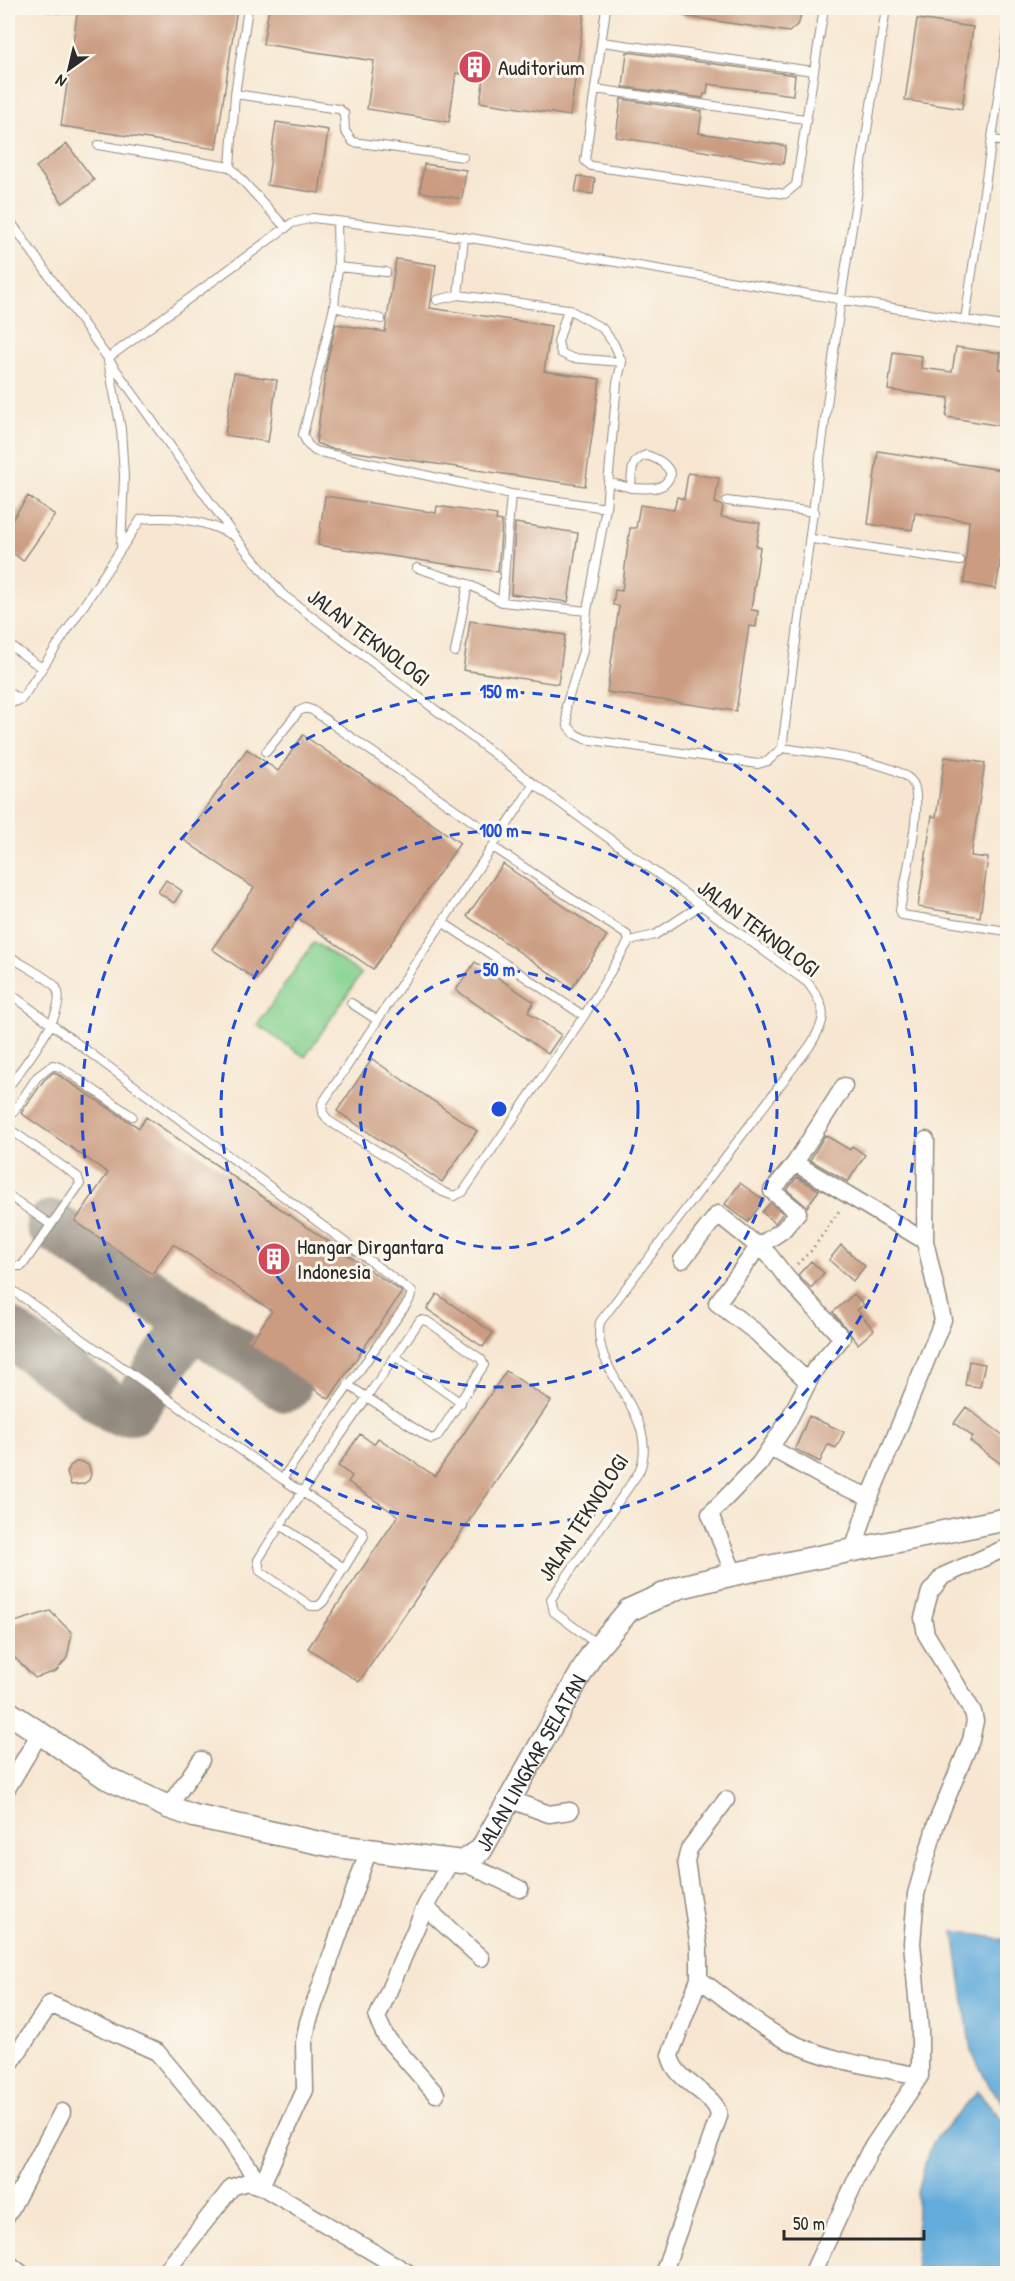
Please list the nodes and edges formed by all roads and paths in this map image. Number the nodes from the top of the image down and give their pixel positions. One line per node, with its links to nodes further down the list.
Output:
1 (50, 8): 6 (lane)
2 (248, 8): 11 (lane)
3 (606, 8): 8 (lane)
4 (824, 8): 9 (lane)
5 (886, 8): 25 (lane)
6 (71, 10)
7 (1008, 30): 13 (lane)
8 (602, 42): 9 (lane); 10 (lane)
9 (813, 71): 12 (lane)
10 (595, 89): 12 (lane); 12 (lane)
11 (235, 94): 16 (lane); 17 (lane)
12 (806, 119)
13 (992, 140): 14 (lane); 30 (lane)
14 (1008, 142)
15 (98, 145): 17 (lane)
16 (463, 157)
17 (230, 167): 20 (lane)
18 (8, 218): 32 (lane, JALAN TEKNOLOGI)
19 (337, 222): 20 (lane); 21 (lane); 22 (lane)
20 (286, 228): 32 (lane)
21 (464, 237): 24 (lane); 25 (lane)
22 (338, 267): 23 (lane); 27 (lane)
23 (386, 272)
24 (458, 295): 26 (lane); 28 (lane)
25 (841, 298): 30 (lane); 39 (lane)
26 (436, 300)
27 (334, 307): 29 (lane); 36 (lane)
28 (568, 309): 33 (lane); 33 (lane)
29 (381, 319)
30 (964, 320): 31 (lane)
31 (1008, 327)
32 (108, 358): 40 (lane, JALAN TEKNOLOGI); 42 (lane)
33 (622, 362): 34 (lane)
34 (608, 482): 35 (lane); 38 (lane)
35 (631, 488): 35 (lane)
36 (511, 494): 38 (lane); 46 (lane)
37 (728, 501): 39 (lane)
38 (606, 508): 47 (lane)
39 (815, 512): 41 (lane)
40 (236, 537): 42 (lane); 56 (lane, JALAN TEKNOLOGI)
41 (812, 539): 43 (lane); 54 (lane)
42 (121, 549): 50 (lane)
43 (960, 561)
44 (417, 568): 45 (lane)
45 (468, 584): 46 (lane); 49 (lane)
46 (502, 602): 47 (lane)
47 (587, 611): 54 (lane)
48 (8, 644): 50 (lane)
49 (455, 652)
50 (42, 668): 52 (lane)
51 (8, 692): 52 (lane)
52 (21, 700): 53 (lane)
53 (8, 704)
54 (782, 748): 61 (lane)
55 (266, 752): 57 (lane)
56 (534, 784): 57 (lane); 59 (lane, JALAN TEKNOLOGI)
57 (498, 838): 58 (lane)
58 (493, 847): 60 (lane); 62 (lane)
59 (701, 905): 62 (lane); 100 (lane, JALAN TEKNOLOGI)
60 (442, 922): 66 (lane); 67 (lane)
61 (1006, 931)
62 (629, 941): 66 (lane)
63 (8, 956): 68 (lane)
64 (8, 992): 68 (lane)
65 (351, 1003): 67 (lane)
66 (584, 1016): 67 (lane)
67 (377, 1020)
68 (52, 1024): 70 (lane); 87 (lane)
69 (844, 1086): 75 (street)
70 (8, 1088)
71 (132, 1116): 72 (lane)
72 (8, 1120)
73 (8, 1128): 78 (lane)
74 (926, 1140): 79 (street)
75 (795, 1164): 77 (street); 80 (street)
76 (8, 1195): 78 (lane)
77 (850, 1196): 79 (street); 83 (path)
78 (51, 1225): 82 (lane)
79 (925, 1241): 93 (street)
80 (759, 1246): 81 (street); 83 (street); 86 (street)
81 (682, 1260)
82 (8, 1262)
83 (784, 1275): 86 (street)
84 (8, 1287): 91 (lane)
85 (396, 1357): 88 (lane); 89 (lane); 89 (lane)
86 (807, 1381): 90 (street)
87 (348, 1384): 88 (lane); 91 (lane)
88 (367, 1399): 89 (lane); 92 (lane)
89 (461, 1403)
90 (771, 1448): 93 (street); 99 (street)
91 (282, 1479): 92 (lane)
92 (302, 1492): 95 (lane); 98 (lane)
93 (870, 1497): 97 (street)
94 (1008, 1519): 97 (main road, JALAN LINGKAR SELATAN)
95 (280, 1525): 98 (lane); 98 (lane)
96 (1008, 1547): 116 (street)
97 (853, 1551): 99 (main road, JALAN LINGKAR SELATAN)
98 (344, 1568)
99 (734, 1574): 100 (main road, JALAN LINGKAR SELATAN)
100 (598, 1645): 105 (main road, JALAN LINGKAR SELATAN)
101 (8, 1712): 102 (main road, JALAN LINGKAR SELATAN)
102 (40, 1733): 104 (street); 107 (main road, JALAN LINGKAR SELATAN)
103 (201, 1760): 107 (street)
104 (8, 1787)
105 (511, 1800): 108 (street); 110 (main road, JALAN LINGKAR SELATAN)
106 (726, 1800): 114 (street)
107 (168, 1807): 109 (main road, JALAN LINGKAR SELATAN)
108 (570, 1811)
109 (369, 1849): 110 (main road, JALAN LINGKAR SELATAN); 119 (street)
110 (456, 1862): 111 (street); 112 (street)
111 (520, 1889)
112 (425, 1907): 113 (street); 117 (street)
113 (481, 1958)
114 (699, 1979): 116 (street); 125 (street)
115 (8, 2067): 119 (street)
116 (920, 2076): 126 (street)
117 (436, 2094)
118 (62, 2112): 120 (street)
119 (261, 2186): 123 (street); 124 (street)
120 (8, 2214)
121 (8, 2263): 122 (street)
122 (22, 2274)
123 (164, 2274)
124 (410, 2274)
125 (663, 2274)
126 (812, 2274)

